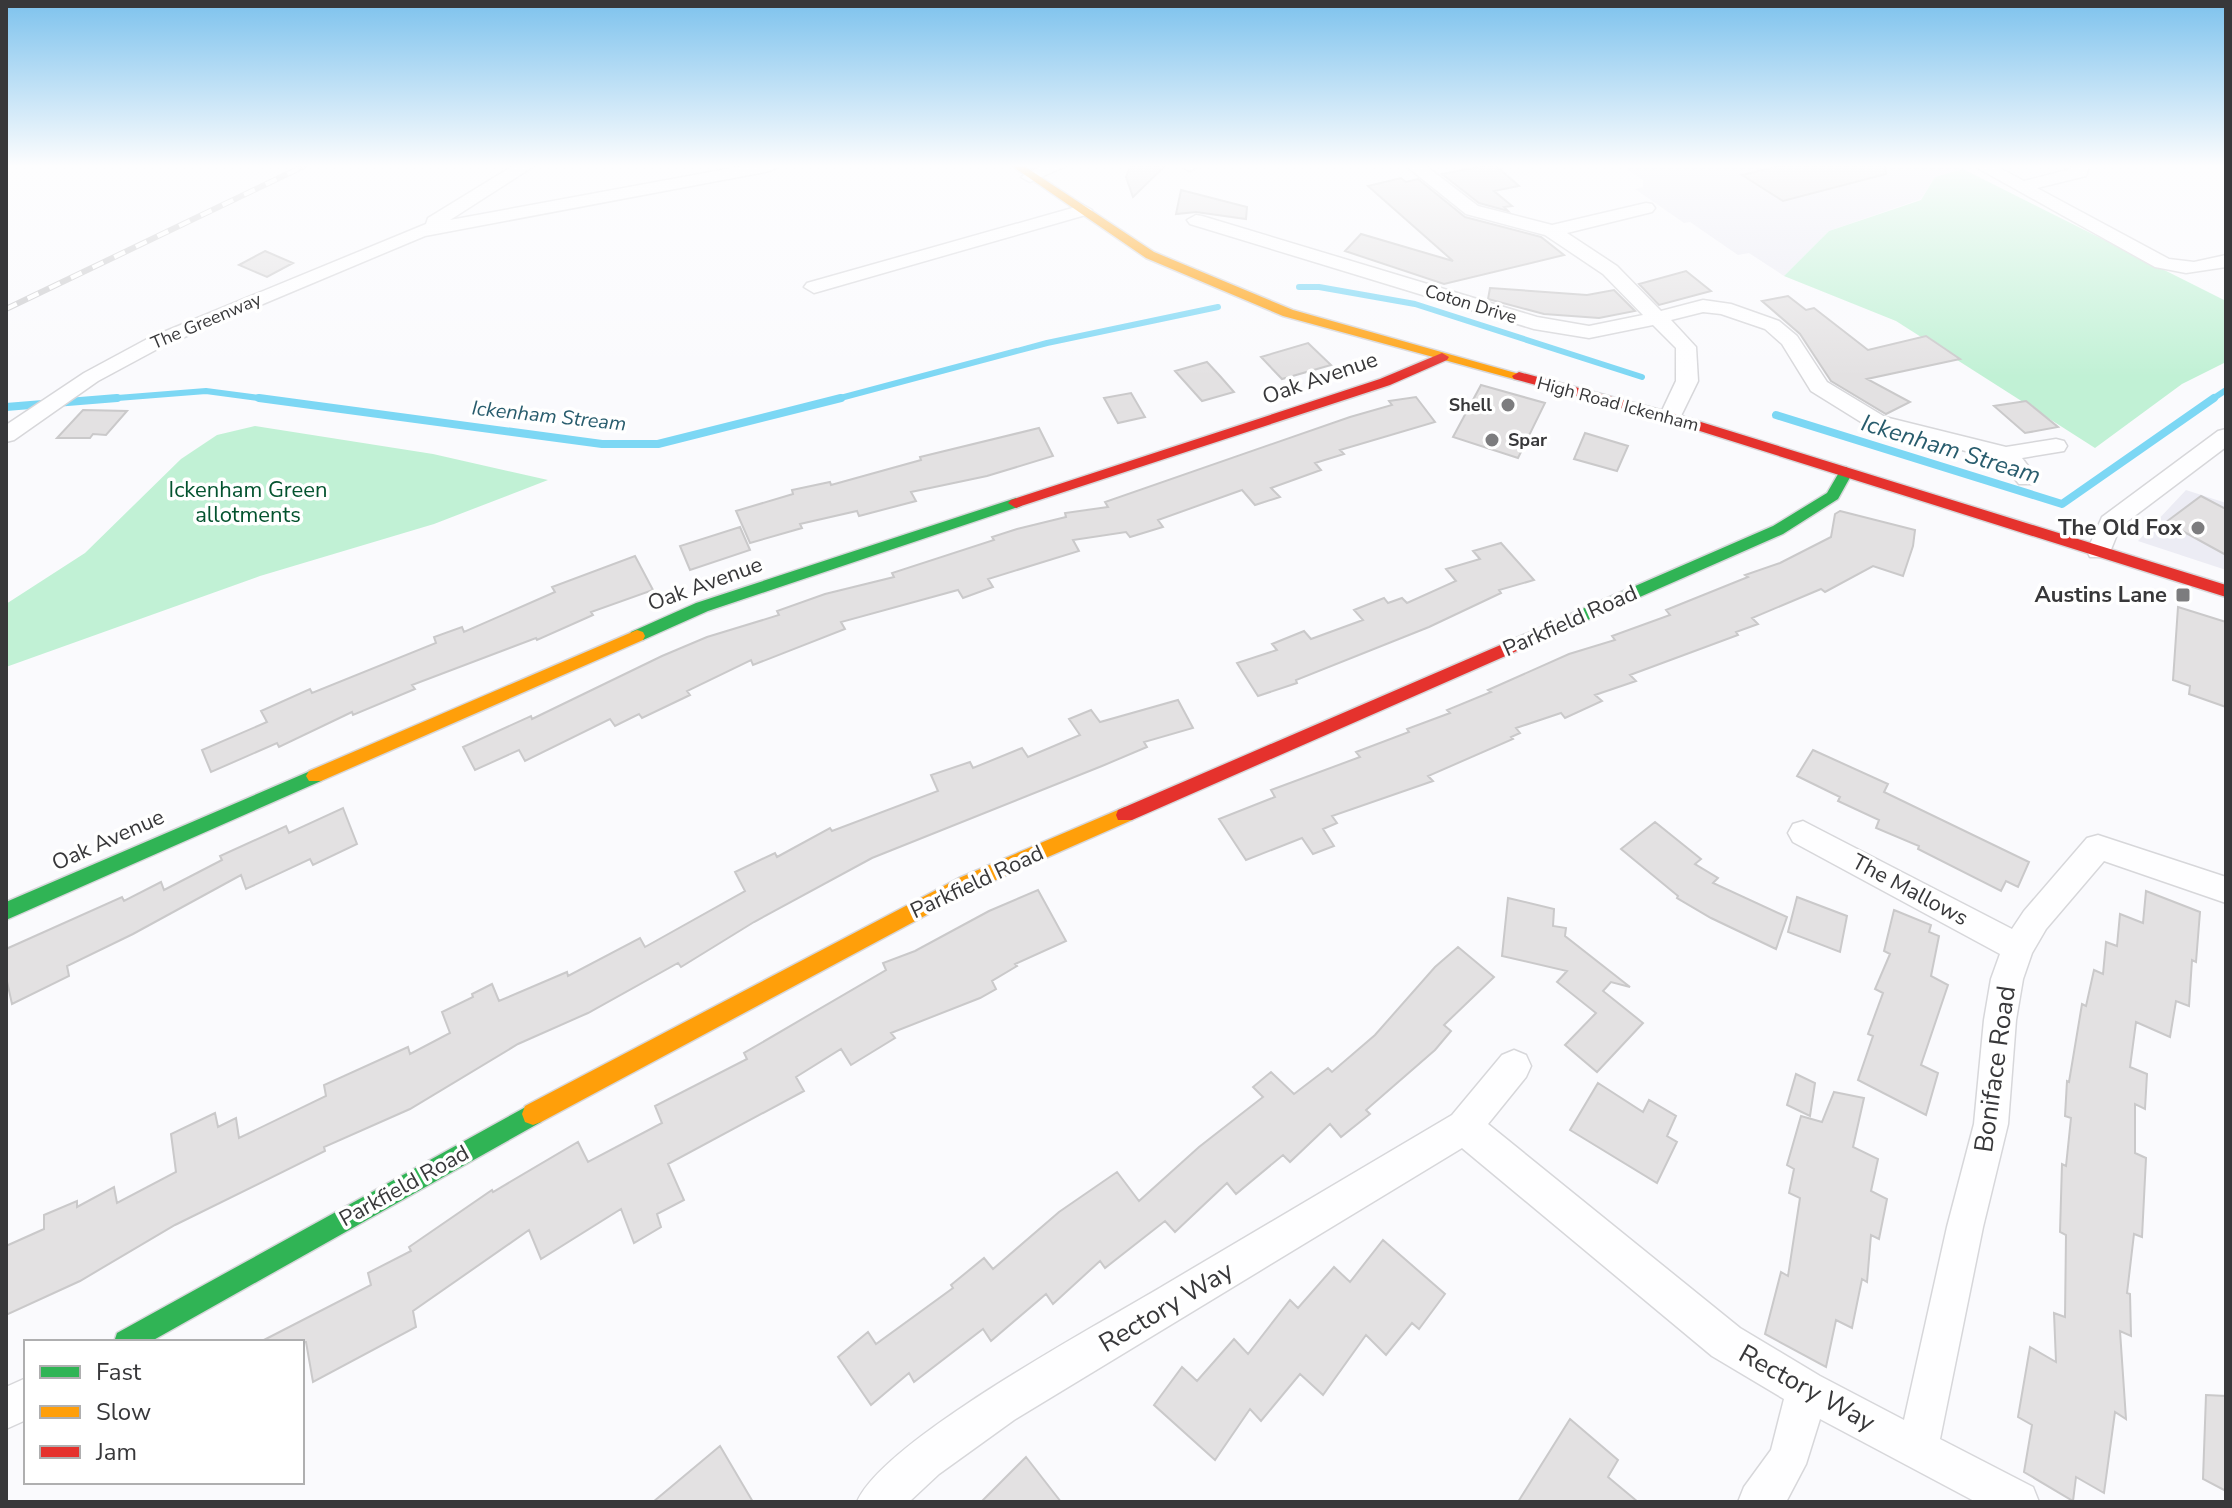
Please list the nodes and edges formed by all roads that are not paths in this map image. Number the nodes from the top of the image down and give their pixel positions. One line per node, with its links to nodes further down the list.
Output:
1 (407, 236): 12 (street, The Greenway)
2 (991, 236): 8 (street)
3 (1122, 236): 10 (street, High Road Ickenham)
4 (1250, 236): 9 (street, Coton Drive)
5 (1560, 236): 9 (street)
6 (2113, 236): 7 (street)
7 (2226, 261)
8 (814, 287)
9 (1659, 317): 11 (street); 15 (street, Coton Drive)
10 (1442, 357): 11 (street, High Road Ickenham); 22 (street, Oak Avenue)
11 (1670, 417): 16 (street, High Road Ickenham)
12 (6, 435)
13 (2226, 436): 18 (street)
14 (2056, 446): 15 (street)
15 (2006, 454): 17 (street)
16 (1846, 472): 18 (street, High Road Ickenham); 26 (street, Parkfield Road)
17 (2027, 479)
18 (2099, 551): 19 (street, High Road Ickenham)
19 (2226, 591)
20 (1803, 833): 23 (street, The Mallows)
21 (2226, 890): 23 (street, Boniface Road)
22 (6, 911)
23 (2018, 948): 30 (street, Boniface Road)
24 (1514, 1066): 25 (street, Rectory Way)
25 (1464, 1127): 27 (street, Rectory Way); 31 (street, Rectory Way)
26 (130, 1340)
27 (1806, 1390): 30 (street, Rectory Way); 32 (street)
28 (24, 1399): 29 (street)
29 (6, 1409)
30 (1918, 1448): 33 (street, Rectory Way)
31 (878, 1502)
32 (1759, 1502)
33 (2018, 1502)

